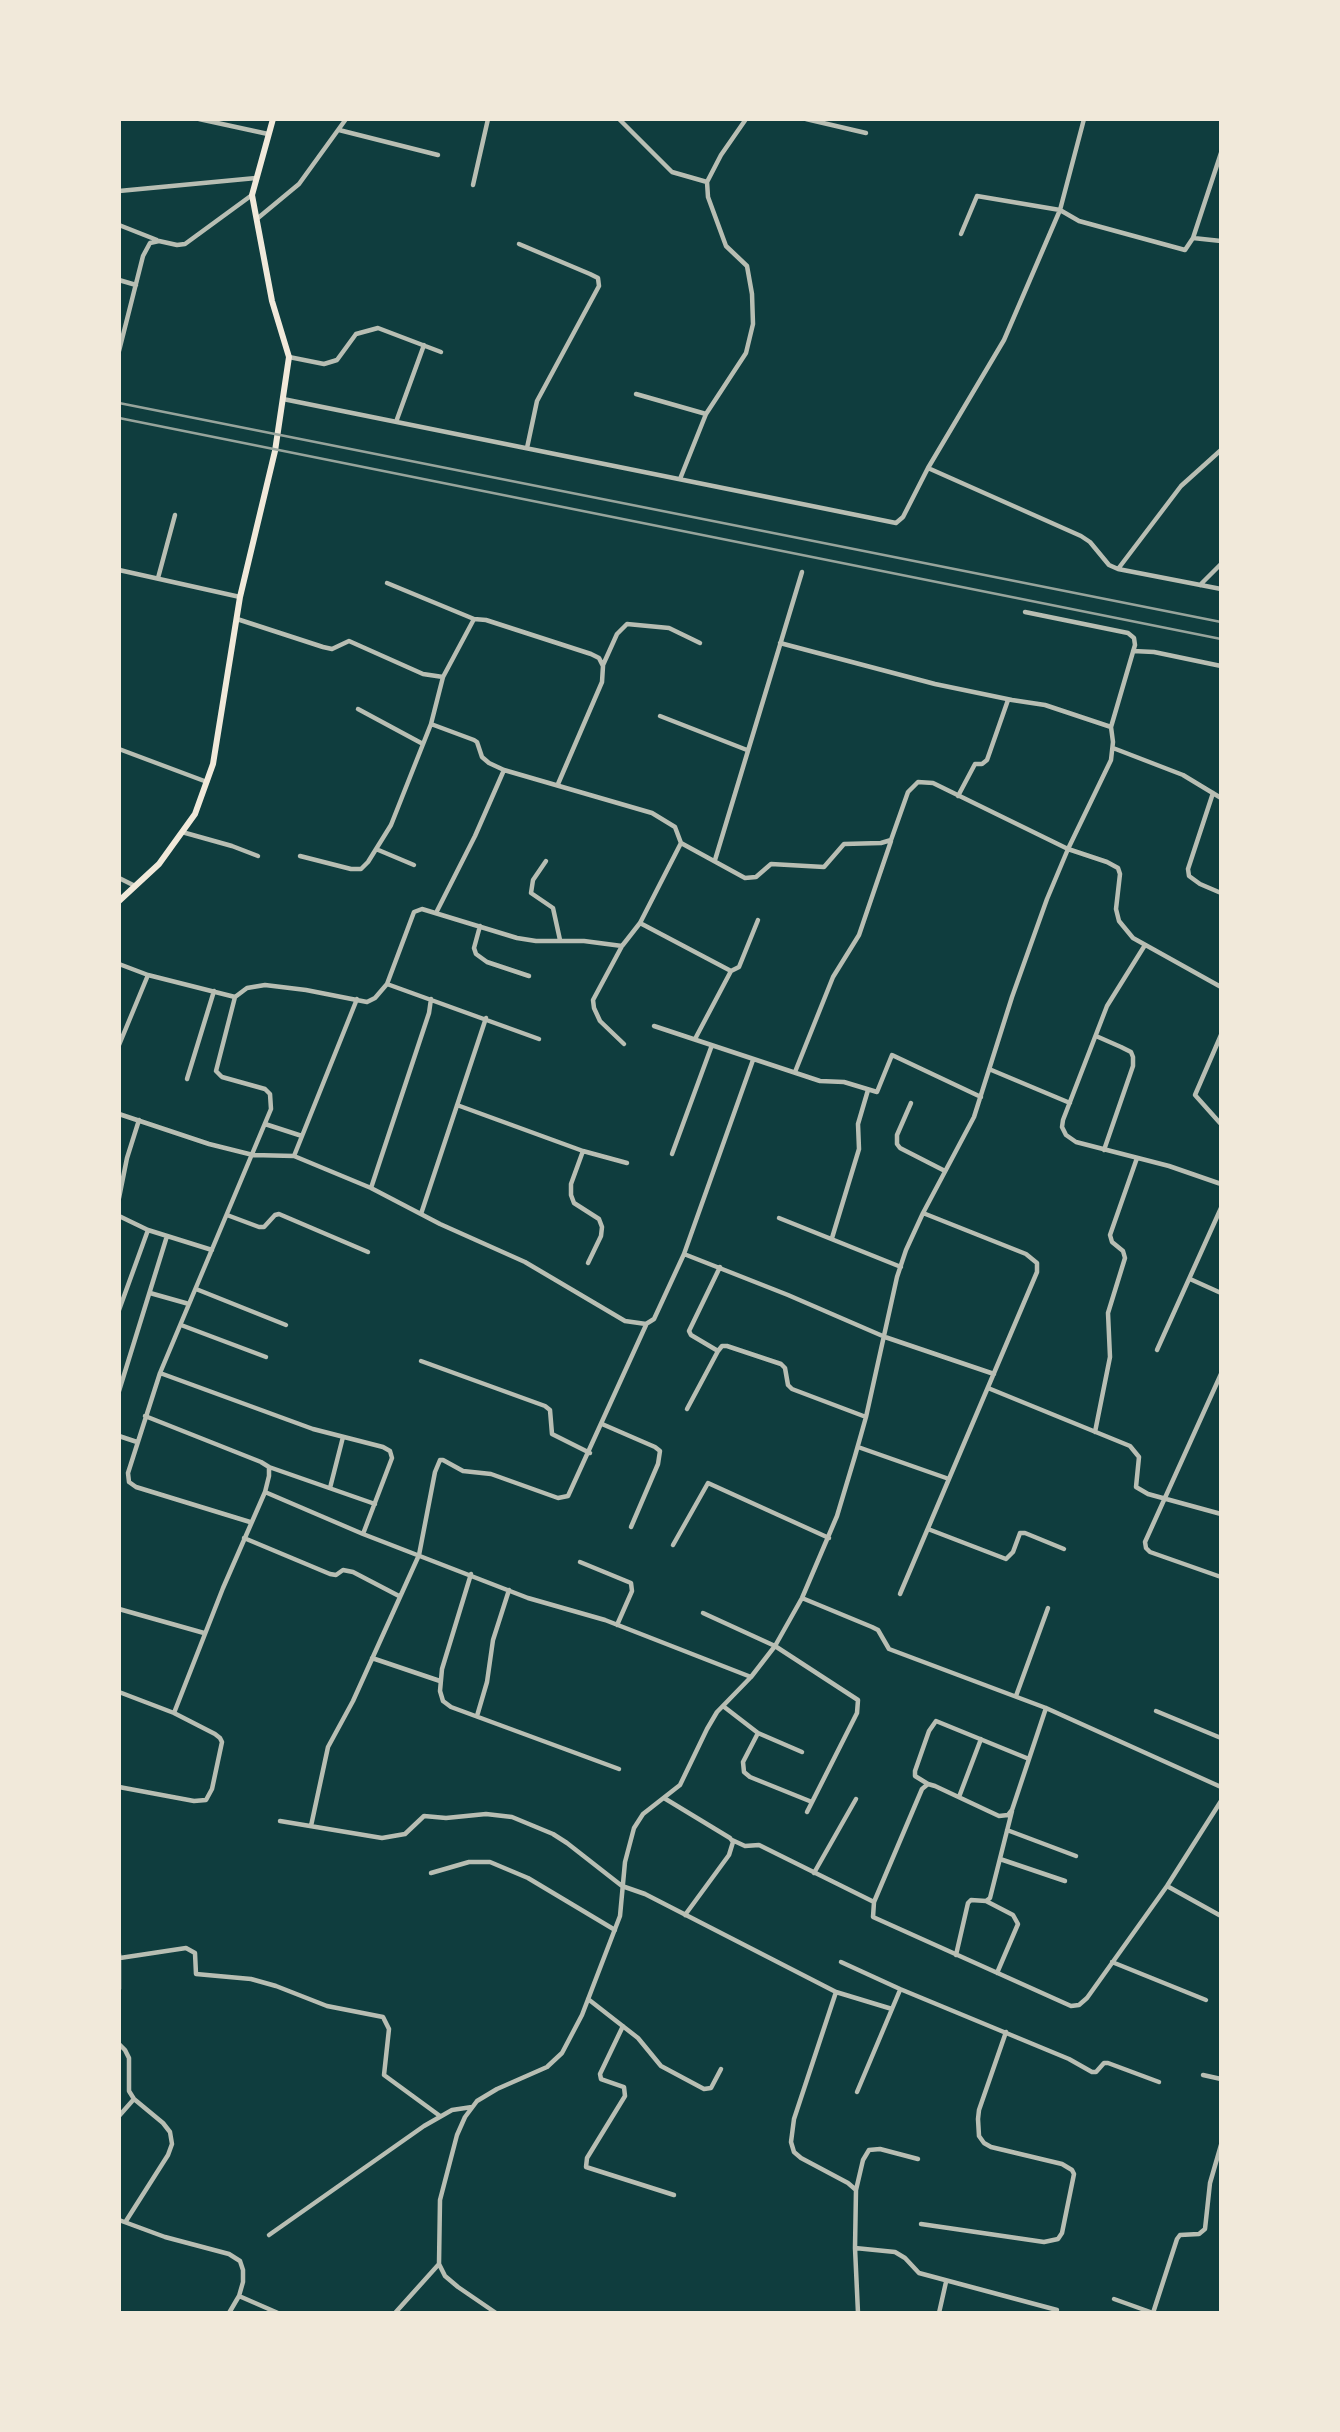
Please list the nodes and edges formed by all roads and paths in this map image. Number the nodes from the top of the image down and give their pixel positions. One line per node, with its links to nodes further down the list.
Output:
1 (199, 119): 11 (street)
2 (273, 119): 11 (main road)
3 (346, 119): 9 (street)
4 (488, 119): 16 (street)
5 (619, 119): 15 (street)
6 (746, 119): 15 (street)
7 (806, 119): 10 (street)
8 (1084, 119): 19 (street)
9 (339, 130): 13 (street); 20 (street)
10 (866, 133)
11 (268, 134): 14 (main road)
12 (1221, 153): 23 (street)
13 (438, 155)
14 (256, 178): 17 (street); 18 (main road)
15 (707, 183): 35 (street)
16 (473, 186)
17 (119, 191)
18 (252, 195): 20 (main road); 24 (street)
19 (1060, 210): 22 (street); 23 (street); 39 (street)
20 (258, 218): 32 (main road)
21 (119, 225): 24 (street)
22 (961, 234)
23 (1192, 238): 25 (street)
24 (159, 241): 28 (street)
25 (1221, 241)
26 (519, 244): 37 (street)
27 (119, 280): 28 (street)
28 (136, 285): 30 (street)
29 (424, 345): 31 (street); 32 (street); 36 (street)
30 (119, 351)
31 (440, 352)
32 (289, 357): 34 (main road)
33 (636, 394): 35 (street)
34 (283, 399): 36 (street); 50 (main road)
35 (706, 414): 40 (street)
36 (396, 422): 37 (street)
37 (527, 449): 40 (street)
38 (1221, 450): 43 (street)
39 (928, 468): 40 (street); 43 (street)
40 (680, 479)
41 (175, 515): 46 (street)
42 (1221, 564): 48 (street)
43 (1118, 569): 48 (street)
44 (119, 570): 46 (street)
45 (802, 572): 55 (street)
46 (158, 579): 50 (street)
47 (387, 583): 53 (street)
48 (1200, 585): 49 (street)
49 (1221, 589)
50 (240, 597): 52 (main road)
51 (1025, 612): 56 (street)
52 (237, 619): 59 (street); 70 (main road)
53 (474, 620): 57 (street); 59 (street)
54 (700, 643): 57 (street)
55 (780, 643): 60 (street); 68 (street)
56 (1133, 651): 58 (street); 64 (street)
57 (603, 666): 71 (street)
58 (1221, 666)
59 (443, 677): 63 (street)
60 (1008, 700): 64 (street); 73 (street)
61 (358, 709): 65 (street)
62 (660, 716): 68 (street)
63 (431, 724): 65 (street); 69 (street)
64 (1111, 727): 66 (street)
65 (423, 744): 78 (street)
66 (1113, 748): 72 (street); 79 (street)
67 (119, 749): 70 (street)
68 (747, 750): 82 (street)
69 (505, 770): 71 (street); 89 (street)
70 (207, 782): 75 (main road)
71 (558, 784): 77 (street)
72 (1213, 793): 74 (street); 87 (street)
73 (958, 796): 76 (street); 79 (street)
74 (1221, 798)
75 (182, 832): 80 (street); 86 (main road)
76 (891, 840): 82 (street); 117 (street)
77 (681, 843): 82 (street); 91 (street)
78 (376, 849): 81 (street); 84 (street)
79 (1068, 849): 94 (street); 116 (street)
80 (258, 856)
81 (300, 856)
82 (715, 860)
83 (546, 861): 93 (street)
84 (414, 865)
85 (119, 878): 86 (street)
86 (135, 886): 88 (main road)
87 (1221, 893)
88 (119, 901)
89 (437, 912): 92 (street); 100 (street)
90 (758, 920): 97 (street)
91 (640, 923): 95 (street); 97 (street)
92 (480, 926): 93 (street); 99 (street)
93 (560, 940): 95 (street)
94 (1145, 945): 101 (street); 109 (street)
95 (622, 946): 112 (street)
96 (119, 964): 98 (street)
97 (731, 971): 111 (street)
98 (148, 975): 102 (street); 113 (street)
99 (528, 976)
100 (387, 984): 104 (street); 105 (street)
101 (1221, 987)
102 (214, 991): 103 (street); 118 (street)
103 (235, 997): 104 (street); 127 (street)
104 (357, 999): 128 (street)
105 (432, 999): 106 (street); 140 (street)
106 (486, 1018): 110 (street); 123 (street)
107 (654, 1026): 111 (street)
108 (1221, 1035): 126 (street)
109 (1096, 1036): 122 (street); 129 (street)
110 (540, 1039)
111 (695, 1039): 114 (street)
112 (624, 1044)
113 (119, 1045)
114 (712, 1045): 115 (street); 131 (street)
115 (753, 1060): 117 (street); 153 (street)
116 (989, 1069): 120 (street); 122 (street)
117 (795, 1072): 119 (street)
118 (187, 1079)
119 (868, 1090): 120 (street); 150 (street)
120 (981, 1097): 138 (street)
121 (911, 1103): 138 (street)
122 (1070, 1103): 129 (street)
123 (457, 1105): 130 (street); 144 (street)
124 (119, 1114): 125 (street)
125 (139, 1120): 132 (street); 134 (street)
126 (1220, 1123)
127 (265, 1124): 128 (street); 132 (street)
128 (302, 1136): 133 (street)
129 (1104, 1150): 135 (street)
130 (583, 1151): 137 (street); 154 (street)
131 (672, 1154)
132 (253, 1155): 133 (street); 145 (street)
133 (294, 1156): 140 (street)
134 (127, 1158): 136 (street); 141 (street)
135 (1137, 1158): 139 (street); 180 (street)
136 (119, 1163)
137 (627, 1163)
138 (945, 1171): 143 (street)
139 (1221, 1184)
140 (371, 1188): 144 (street)
141 (119, 1198)
142 (1221, 1209): 157 (street)
143 (923, 1213): 156 (street); 172 (street)
144 (421, 1214): 163 (street)
145 (227, 1215): 151 (street); 152 (street)
146 (119, 1216): 148 (street)
147 (779, 1217): 150 (street)
148 (148, 1230): 149 (street); 162 (street)
149 (167, 1236): 151 (street); 159 (street)
150 (832, 1238): 156 (street)
151 (212, 1250): 158 (street)
152 (368, 1252)
153 (684, 1254): 155 (street); 163 (street)
154 (588, 1263)
155 (720, 1267): 166 (street); 168 (street)
156 (901, 1267): 166 (street)
157 (1190, 1279): 160 (street); 167 (street)
158 (196, 1289): 161 (street); 165 (street)
159 (150, 1293): 161 (street); 175 (street)
160 (1221, 1293)
161 (189, 1304): 164 (street)
162 (119, 1310)
163 (646, 1324): 179 (street)
164 (181, 1325): 169 (street); 171 (street)
165 (286, 1325)
166 (885, 1337): 172 (street); 178 (street)
167 (1157, 1350)
168 (719, 1351): 176 (street); 178 (street)
169 (266, 1357)
170 (421, 1361): 185 (street)
171 (160, 1373): 177 (street); 182 (street)
172 (994, 1374): 174 (street)
173 (1221, 1374): 190 (street)
174 (988, 1388): 180 (street); 187 (street)
175 (119, 1391)
176 (687, 1409)
177 (145, 1416): 183 (street); 186 (street)
178 (866, 1417): 184 (street)
179 (602, 1424): 185 (street); 194 (street)
180 (1096, 1432): 190 (street)
181 (119, 1436): 183 (street)
182 (342, 1437): 188 (street); 191 (street)
183 (137, 1442): 193 (street)
184 (858, 1447): 187 (street); 198 (street)
185 (590, 1453): 201 (street)
186 (269, 1467): 188 (street); 189 (street)
187 (949, 1479): 195 (street)
188 (330, 1488): 191 (street)
189 (265, 1492): 193 (street); 196 (street)
190 (1165, 1499): 192 (street); 204 (street)
191 (375, 1504): 196 (street)
192 (1221, 1514)
193 (250, 1522): 197 (street)
194 (631, 1527)
195 (928, 1528): 200 (street); 206 (street)
196 (363, 1534): 201 (street)
197 (244, 1538): 207 (street); 213 (street)
198 (829, 1538): 199 (street); 208 (street)
199 (673, 1545)
200 (1064, 1549)
201 (419, 1555): 203 (street); 207 (street)
202 (580, 1562): 212 (street)
203 (471, 1574): 205 (street); 217 (street)
204 (1221, 1577)
205 (509, 1590): 212 (street); 224 (street)
206 (900, 1594)
207 (399, 1596): 215 (street)
208 (802, 1598): 214 (street); 219 (street)
209 (1048, 1608): 219 (street)
210 (119, 1609): 213 (street)
211 (703, 1613): 214 (street)
212 (617, 1625): 216 (street)
213 (204, 1633): 223 (street)
214 (775, 1646): 216 (street); 238 (street)
215 (372, 1657): 217 (street); 242 (street)
216 (751, 1677): 220 (street)
217 (440, 1681): 224 (street)
218 (119, 1692): 223 (street)
219 (1016, 1696): 221 (street)
220 (723, 1706): 225 (street); 235 (street)
221 (1046, 1708): 229 (street); 233 (street)
222 (1156, 1711): 226 (street)
223 (174, 1713): 232 (street)
224 (477, 1716): 230 (street)
225 (758, 1733): 228 (street); 238 (street)
226 (1221, 1738)
227 (981, 1739): 229 (street); 231 (street); 234 (street)
228 (802, 1752)
229 (1029, 1759): 239 (street)
230 (619, 1769)
231 (928, 1784): 234 (street); 253 (street)
232 (119, 1787)
233 (1221, 1787)
234 (959, 1797): 239 (street)
235 (664, 1798): 244 (street); 250 (street)
236 (856, 1799): 248 (street)
237 (1221, 1801): 251 (street)
238 (812, 1802): 240 (street)
239 (1012, 1810): 243 (street)
240 (807, 1812)
241 (280, 1821): 242 (street)
242 (311, 1826): 250 (street)
243 (1007, 1830): 245 (street); 246 (street)
244 (730, 1838): 248 (street); 254 (street)
245 (1076, 1856)
246 (1000, 1859): 249 (street); 252 (street)
247 (431, 1873): 256 (street)
248 (814, 1873): 253 (street)
249 (1065, 1881)
250 (622, 1886): 254 (street); 256 (street)
251 (1167, 1886): 255 (street); 260 (street)
252 (986, 1901): 257 (street); 261 (street)
253 (874, 1902): 257 (street)
254 (685, 1915): 264 (street)
255 (1221, 1916)
256 (615, 1930): 265 (street)
257 (956, 1955): 261 (street)
258 (120, 1956): 262 (street); 279 (street)
259 (841, 1962): 263 (street)
260 (1112, 1962): 261 (street); 266 (street)
261 (997, 1973)
262 (119, 1989)
263 (900, 1989): 267 (street); 269 (street)
264 (836, 1992): 267 (street); 282 (street)
265 (588, 1999): 268 (street); 277 (street)
266 (1206, 2000)
267 (892, 2009): 275 (street)
268 (623, 2026): 271 (street); 283 (street)
269 (1006, 2032): 274 (street); 286 (street)
270 (119, 2044): 276 (street)
271 (721, 2069)
272 (1203, 2075): 273 (street)
273 (1221, 2079)
274 (1159, 2082)
275 (857, 2092)
276 (134, 2099): 278 (street); 285 (street)
277 (472, 2107): 279 (street); 289 (street)
278 (119, 2116)
279 (440, 2116): 287 (street)
280 (1221, 2145): 301 (street)
281 (918, 2159): 282 (street)
282 (856, 2190): 288 (street)
283 (674, 2195)
284 (119, 2220): 285 (street)
285 (126, 2221): 291 (street)
286 (921, 2224)
287 (269, 2235)
288 (855, 2248): 290 (street); 299 (street)
289 (439, 2264): 294 (street); 297 (street)
290 (946, 2282): 293 (street); 300 (street)
291 (240, 2296): 295 (street); 296 (street)
292 (1114, 2299): 301 (street)
293 (1058, 2310)
294 (487, 2311): 298 (street)
295 (229, 2313)
296 (278, 2313)
297 (395, 2313)
298 (496, 2313)
299 (858, 2313)
300 (939, 2313)
301 (1153, 2313)

